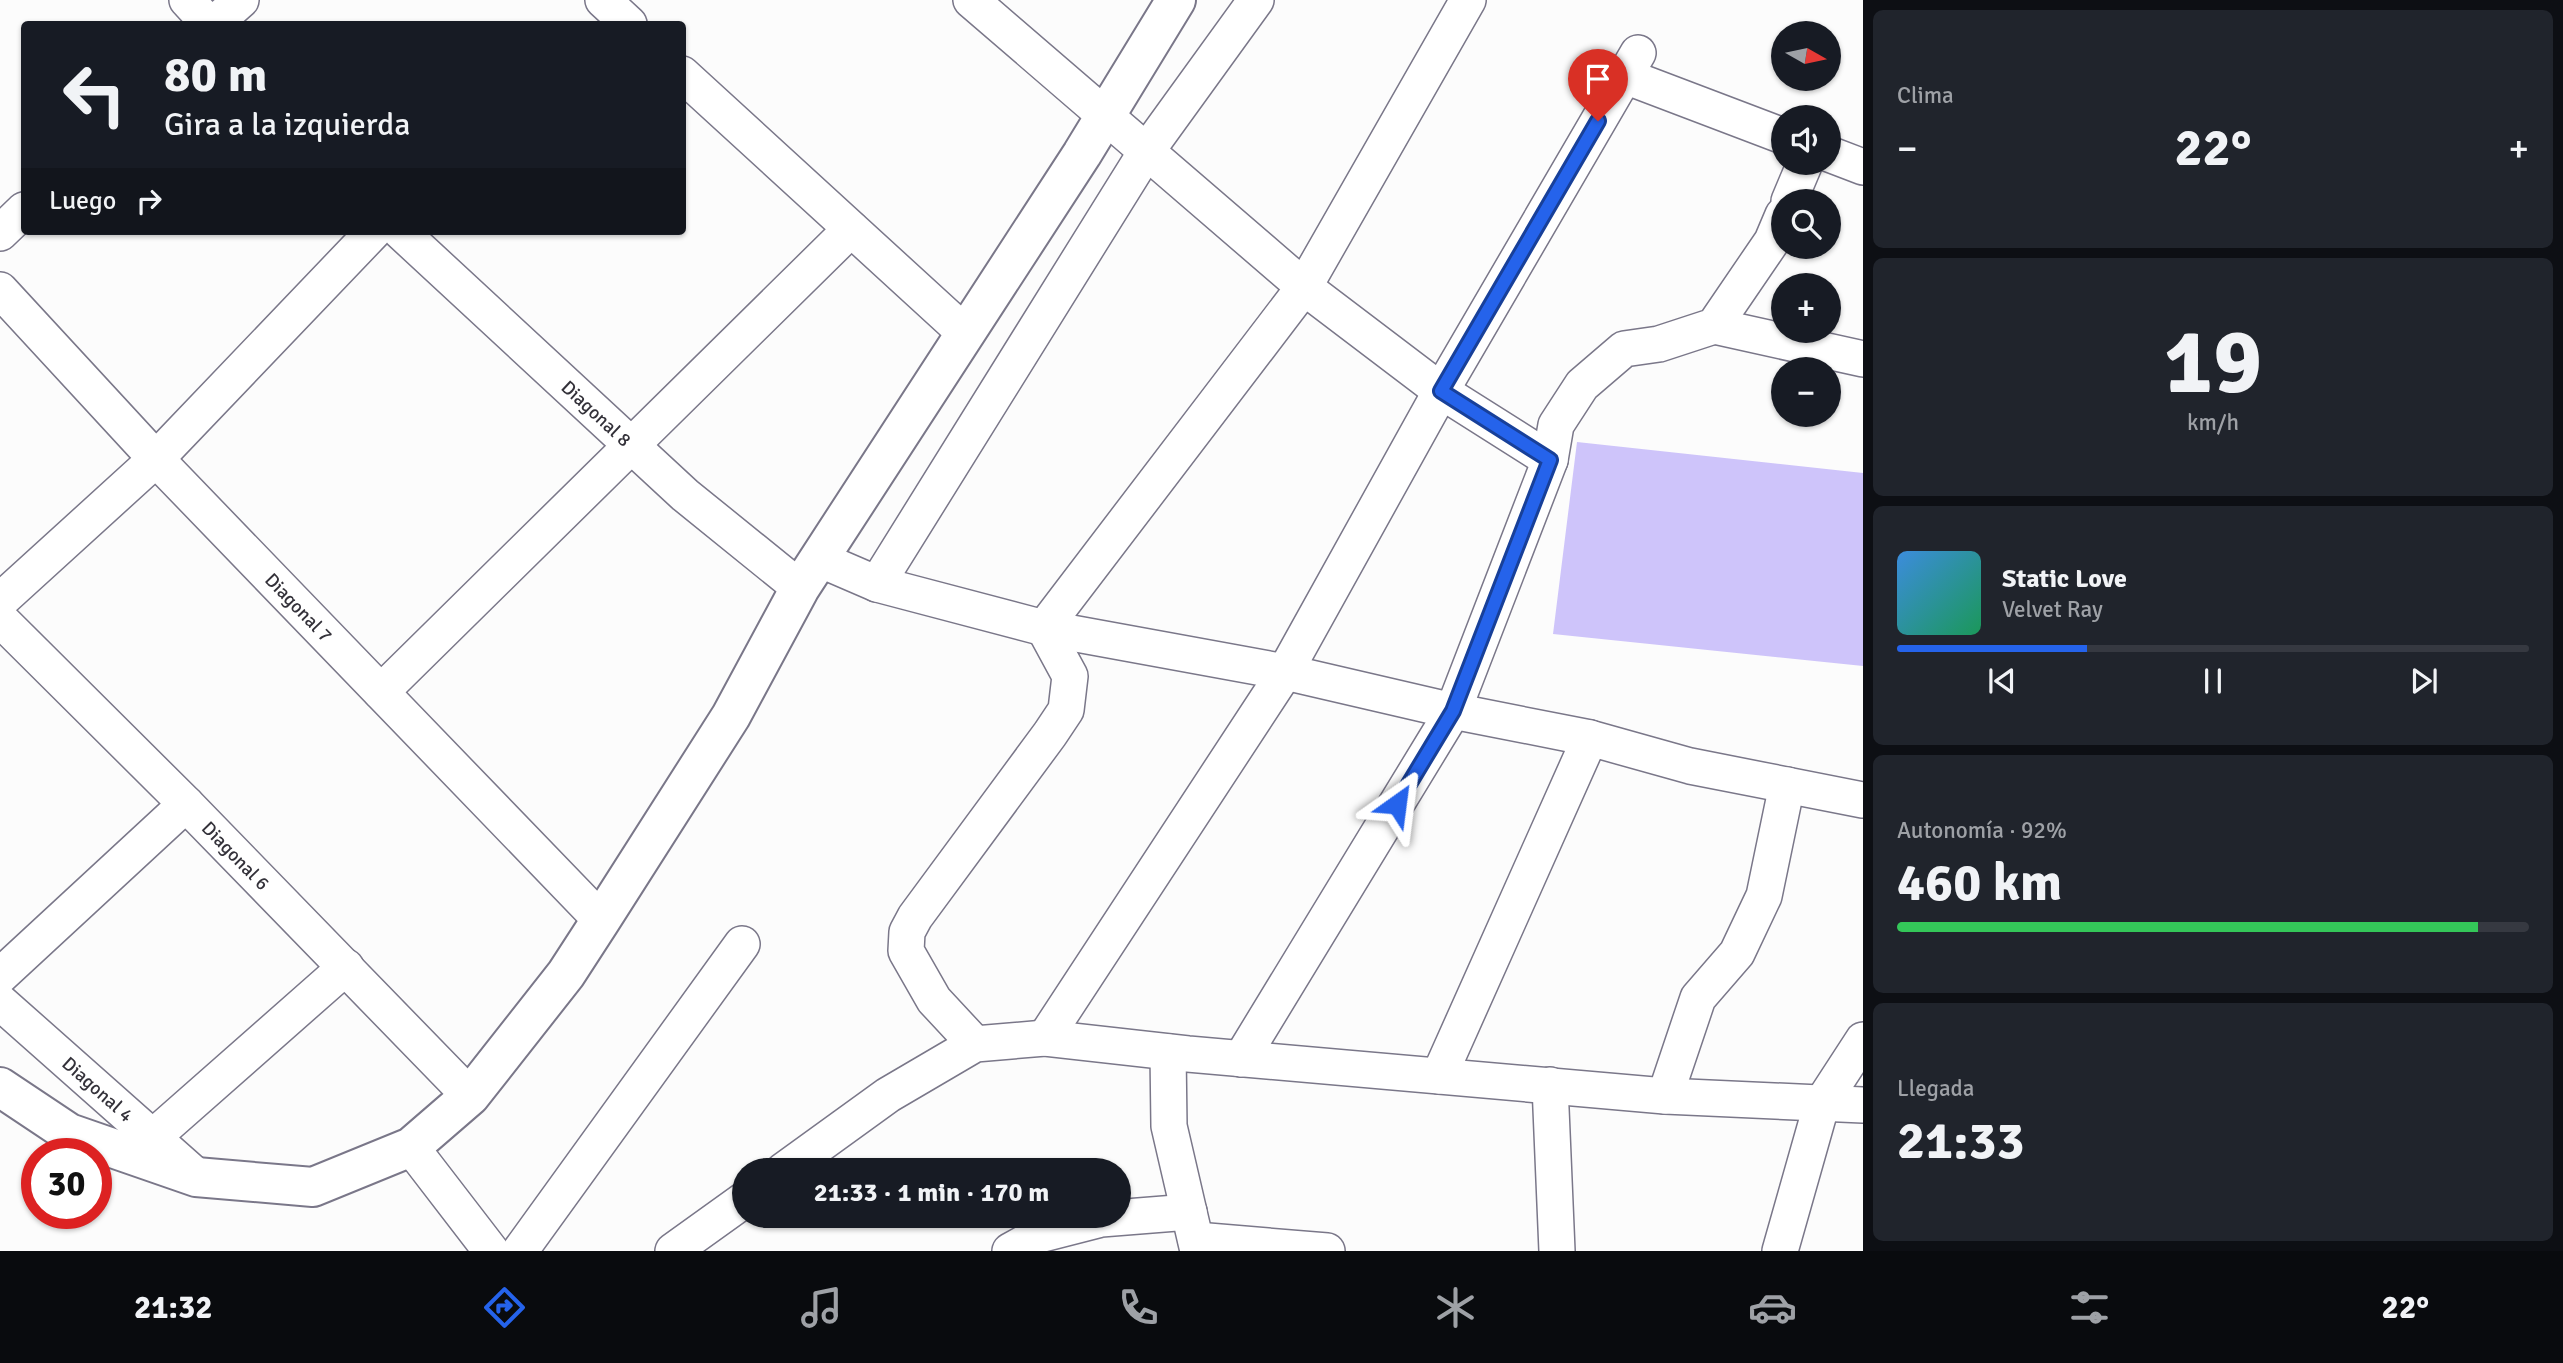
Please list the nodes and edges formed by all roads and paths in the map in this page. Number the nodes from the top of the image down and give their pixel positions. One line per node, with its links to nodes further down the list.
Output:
1 (187, 0): 7 (street)
2 (242, 0): 8 (street)
3 (971, 0): 10 (street)
4 (1176, 0): 10 (main road)
5 (1256, 0): 12 (street)
6 (1468, 0): 21 (street)
7 (206, 21)
8 (218, 21)
9 (686, 78): 16 (street)
10 (1104, 117): 12 (street); 24 (main road)
11 (1771, 130): 26 (street)
12 (1146, 152): 21 (street); 31 (street)
13 (1841, 159): 14 (street)
14 (1863, 167)
15 (21, 213): 17 (street)
16 (851, 229): 24 (street); 27 (street)
17 (0, 233)
18 (370, 235): 28 (street)
19 (404, 235): 27 (street, Diagonal 8)
20 (1771, 242): 23 (street)
21 (1304, 287): 26 (street); 34 (street)
22 (0, 290): 28 (street, Diagonal 7)
23 (1714, 326): 25 (street); 29 (street)
24 (965, 333): 30 (main road)
25 (1863, 359)
26 (1441, 391): 29 (street); 35 (street)
27 (630, 444): 30 (street, Diagonal 8); 36 (street)
28 (156, 459): 32 (street); 36 (street, Diagonal 7)
29 (1550, 460): 37 (street)
30 (809, 574): 31 (street, Diagonal 8); 42 (main road)
31 (877, 584): 34 (street, Diagonal 8)
32 (0, 601)
33 (0, 619): 41 (street, Diagonal 6)
34 (1045, 628): 35 (street, Diagonal 8); 49 (street)
35 (1284, 672): 37 (street, Diagonal 8); 47 (street)
36 (381, 692): 42 (street, Diagonal 7)
37 (1453, 711): 38 (street, Diagonal 8); 51 (street)
38 (1590, 738): 39 (street, Diagonal 8); 52 (street)
39 (1787, 785): 40 (street, Diagonal 8); 56 (street)
40 (1863, 800)
41 (186, 804): 44 (street, Diagonal 6); 45 (street)
42 (601, 920): 55 (main road)
43 (742, 944): 66 (street)
44 (346, 967): 55 (street, Diagonal 6); 59 (street)
45 (0, 976)
46 (0, 1002): 59 (street, Diagonal 4)
47 (1045, 1038): 49 (street); 50 (street)
48 (1863, 1040): 57 (street)
49 (975, 1044): 61 (street)
50 (1168, 1052): 51 (street); 64 (street)
51 (1241, 1059): 52 (street)
52 (1438, 1076): 53 (street)
53 (1550, 1085): 56 (street); 70 (street)
54 (0, 1087): 62 (main road)
55 (470, 1096): 60 (main road)
56 (1665, 1096): 57 (street)
57 (1822, 1103): 58 (street); 71 (street)
58 (1863, 1105)
59 (152, 1138): 62 (street, Diagonal 4)
60 (411, 1147): 62 (main road); 65 (street)
61 (801, 1158)
62 (196, 1177)
63 (732, 1208): 67 (street)
64 (1194, 1234): 68 (street); 69 (street)
65 (491, 1251)
66 (520, 1251)
67 (673, 1251)
68 (1010, 1251)
69 (1327, 1251)
70 (1557, 1251)
71 (1780, 1251)

